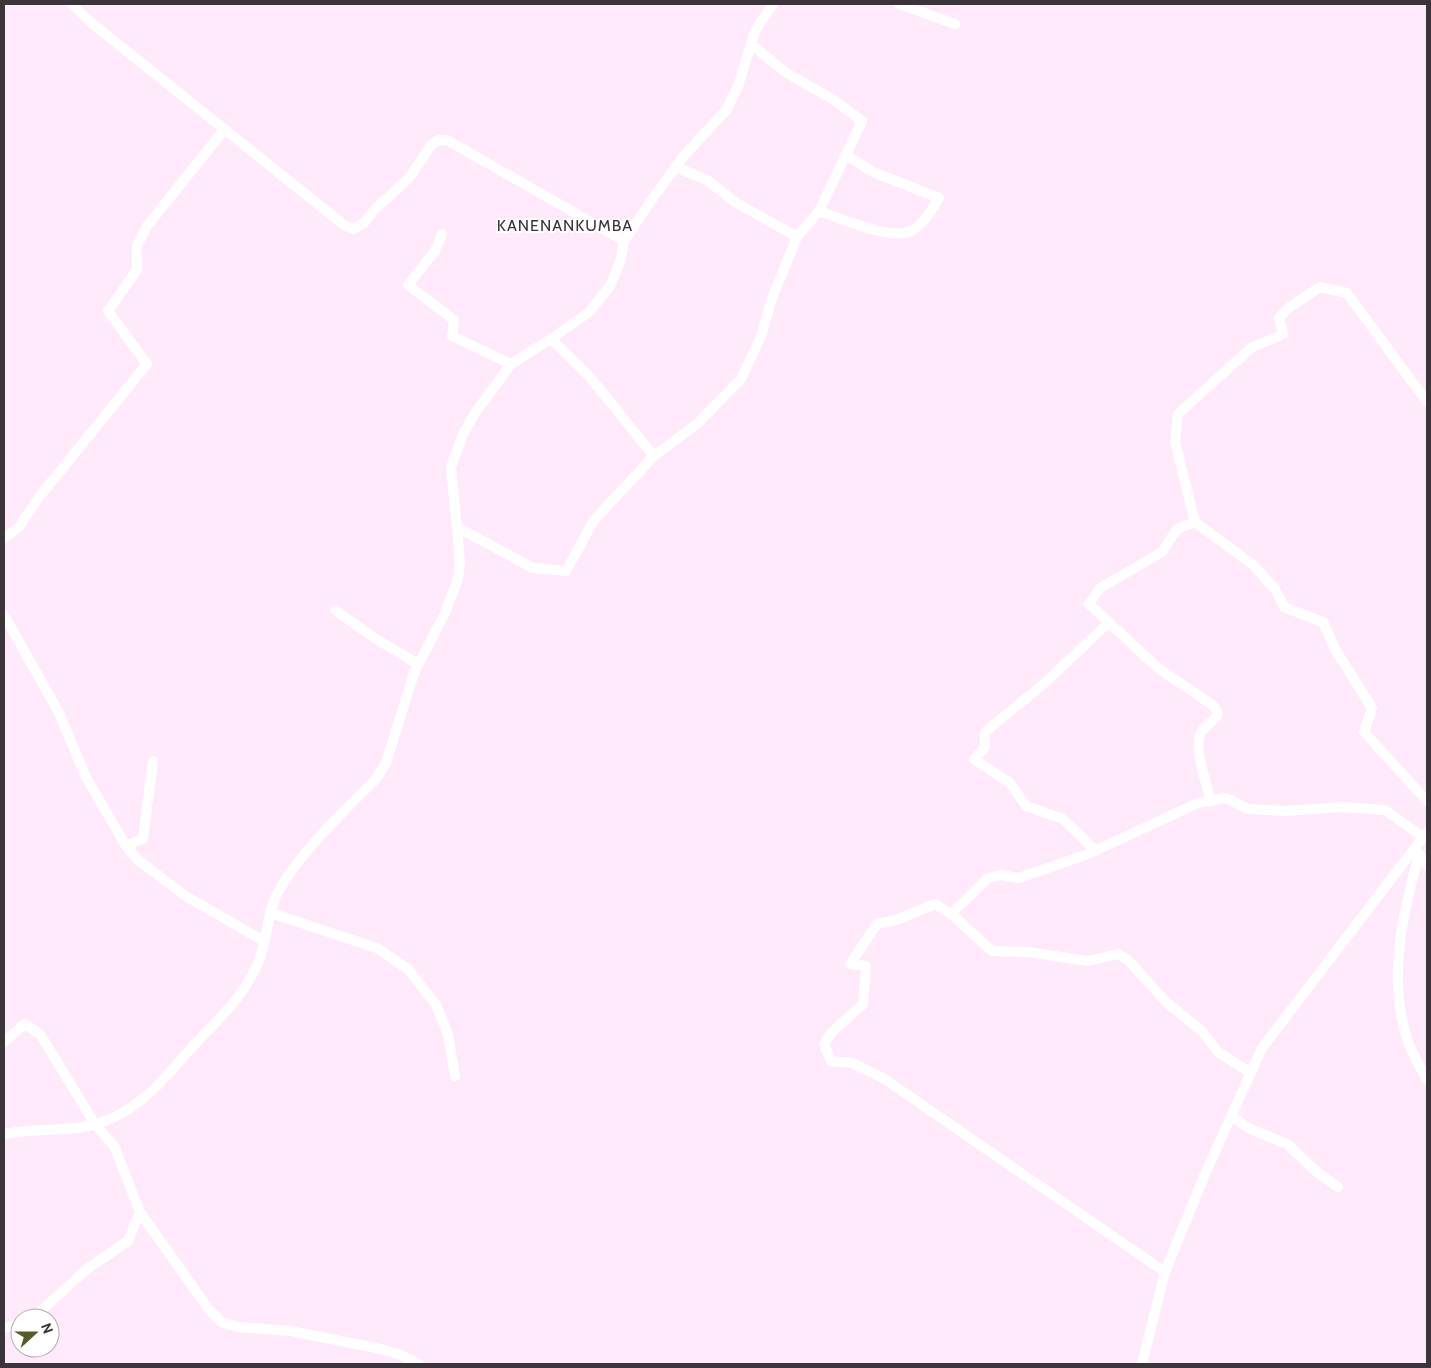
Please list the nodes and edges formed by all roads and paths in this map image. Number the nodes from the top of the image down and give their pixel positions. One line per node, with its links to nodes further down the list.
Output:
1 (72, 4): 6 (street)
2 (772, 4): 5 (street)
3 (899, 4): 4 (street)
4 (955, 24)
5 (752, 45): 7 (street); 8 (street)
6 (224, 130): 12 (street); 19 (street)
7 (846, 155): 9 (street); 9 (street)
8 (675, 167): 11 (street); 12 (street)
9 (819, 211): 11 (street)
10 (442, 234): 14 (street)
11 (798, 237): 16 (street)
12 (624, 241): 13 (street)
13 (551, 340): 14 (street); 16 (street)
14 (511, 364): 18 (street)
15 (1427, 402): 17 (street)
16 (654, 456): 18 (street)
17 (1195, 522): 22 (street); 26 (street)
18 (457, 527): 23 (street)
19 (4, 538)
20 (335, 610): 23 (street)
21 (4, 615): 28 (street)
22 (1109, 622): 25 (street); 29 (street)
23 (418, 664): 32 (street)
24 (153, 761): 28 (street)
25 (1211, 801): 27 (street); 29 (street)
26 (1427, 801)
27 (1425, 835): 30 (street)
28 (126, 846): 34 (street)
29 (1096, 851): 33 (street)
30 (1417, 851): 31 (street); 36 (street); 38 (street)
31 (1427, 866)
32 (271, 913): 34 (street); 37 (street)
33 (951, 914): 36 (street); 44 (street)
34 (264, 941): 40 (street)
35 (4, 1042): 40 (street)
36 (1251, 1074): 39 (street)
37 (455, 1076)
38 (1427, 1080)
39 (1232, 1116): 42 (street); 44 (street)
40 (95, 1124): 41 (street); 43 (street)
41 (4, 1134)
42 (1338, 1187)
43 (140, 1212): 45 (street); 46 (street)
44 (1165, 1272): 47 (street)
45 (44, 1308)
46 (419, 1364)
47 (1142, 1364)

